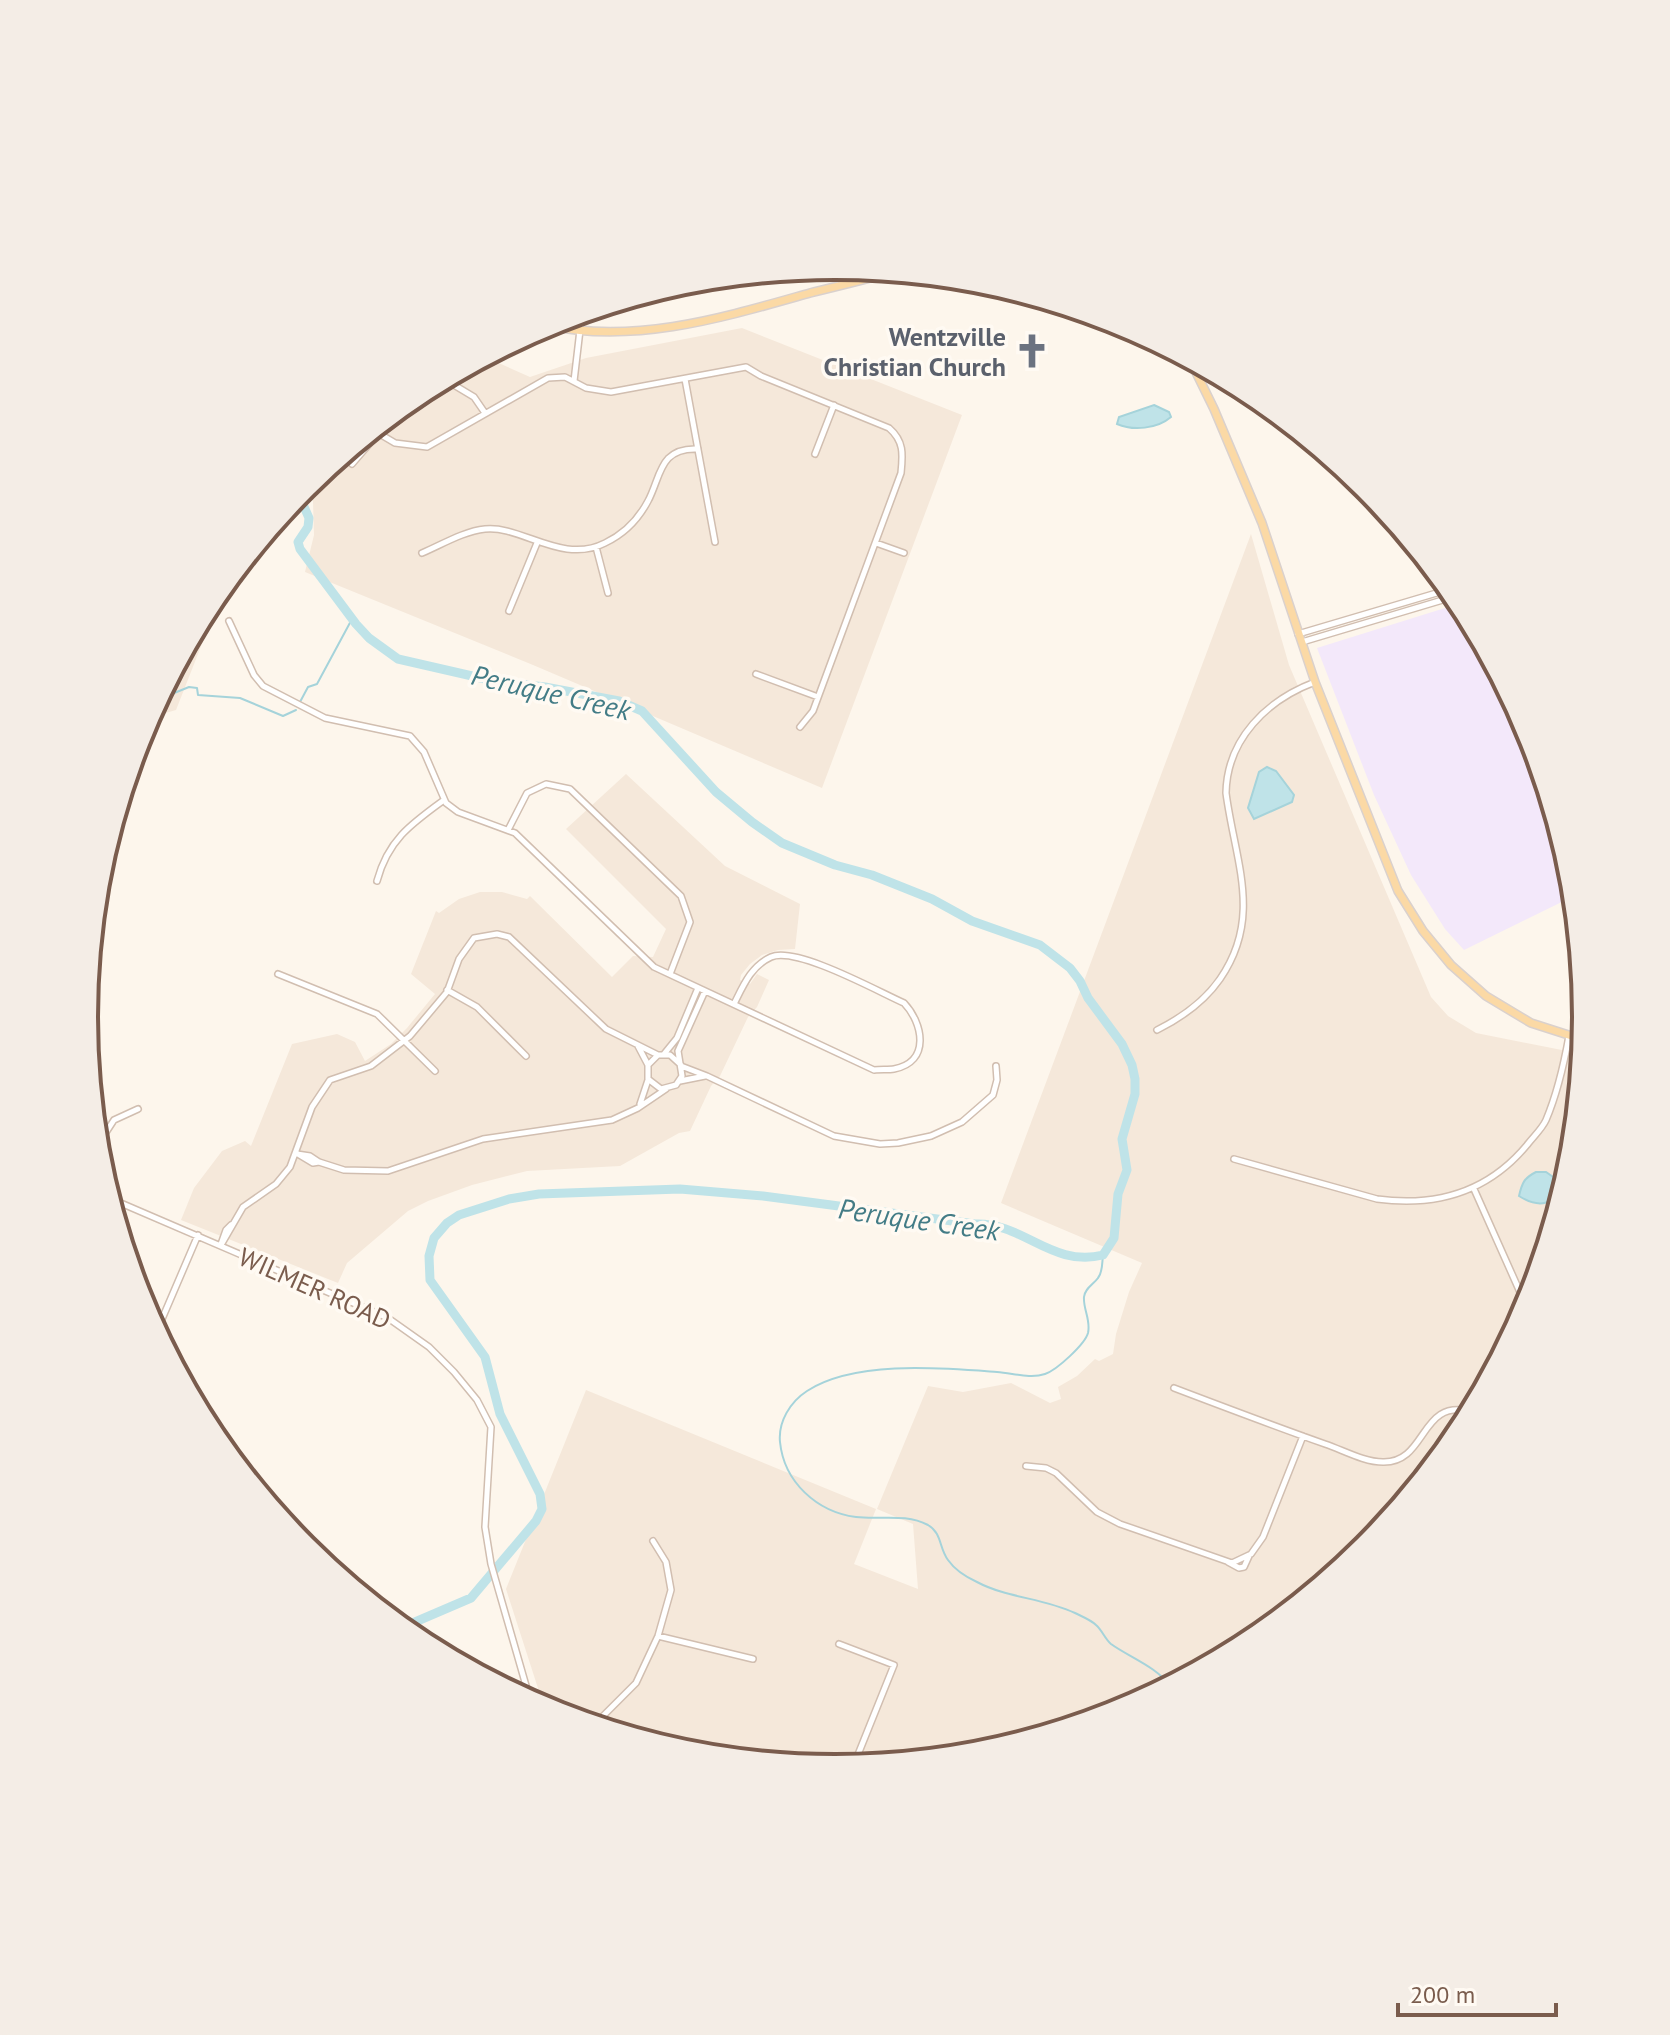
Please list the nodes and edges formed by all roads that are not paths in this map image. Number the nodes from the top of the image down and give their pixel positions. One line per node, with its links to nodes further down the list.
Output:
1 (856, 281): 2 (main road)
2 (851, 282): 5 (main road)
3 (581, 327): 5 (street)
4 (571, 330): 5 (main road)
5 (580, 332): 8 (street)
6 (1198, 376): 28 (main road)
7 (685, 379): 8 (street); 10 (street); 13 (street)
8 (574, 381): 11 (street)
9 (456, 386): 11 (street)
10 (834, 405): 14 (street); 19 (street)
11 (485, 413): 12 (street)
12 (382, 436)
13 (698, 449): 17 (street); 20 (street)
14 (815, 454)
15 (358, 456): 16 (street)
16 (352, 464)
17 (715, 542)
18 (537, 543): 20 (street); 21 (street); 26 (street)
19 (876, 543): 22 (street); 32 (street)
20 (596, 547): 23 (street)
21 (422, 553)
22 (904, 553)
23 (608, 593)
24 (1437, 593): 28 (street)
25 (1442, 600): 29 (street)
26 (509, 611)
27 (229, 621): 34 (street)
28 (1297, 634): 29 (main road)
29 (1301, 643): 31 (main road)
30 (756, 674): 32 (street)
31 (1315, 682): 43 (street); 44 (main road)
32 (818, 697): 33 (street)
33 (800, 727)
34 (444, 800): 35 (street); 36 (street)
35 (508, 830): 38 (street); 38 (street)
36 (377, 881)
37 (278, 974): 45 (street)
38 (670, 974): 39 (street)
39 (698, 988): 41 (street); 47 (street)
40 (447, 990): 45 (street); 46 (street); 48 (street)
41 (705, 991): 42 (street); 50 (street)
42 (734, 1004): 42 (street)
43 (1157, 1030)
44 (1569, 1036): 62 (street)
45 (404, 1041): 52 (street); 60 (street)
46 (638, 1045): 47 (street); 49 (street)
47 (661, 1055): 49 (street); 50 (street)
48 (526, 1056)
49 (648, 1065): 54 (street)
50 (681, 1066): 53 (street); 55 (street)
51 (996, 1066): 53 (street)
52 (435, 1071)
53 (707, 1076): 55 (street)
54 (648, 1079): 56 (street); 57 (street)
55 (679, 1082): 56 (street)
56 (666, 1089): 57 (street)
57 (638, 1108): 60 (street)
58 (138, 1109): 59 (street)
59 (107, 1131)
60 (297, 1154): 65 (street)
61 (1234, 1159): 62 (street)
62 (1474, 1189): 66 (street)
63 (122, 1203): 64 (street, WILMER ROAD)
64 (198, 1235): 65 (street, WILMER ROAD); 67 (street)
65 (221, 1245): 76 (street, WILMER ROAD)
66 (1519, 1291)
67 (162, 1317)
68 (1174, 1388): 70 (street)
69 (1459, 1409): 70 (street)
70 (1303, 1436): 71 (street)
71 (1026, 1466)
72 (653, 1541): 73 (street)
73 (658, 1636): 75 (street); 77 (street)
74 (839, 1644): 78 (street)
75 (753, 1659)
76 (526, 1686)
77 (603, 1716)
78 (858, 1754)

